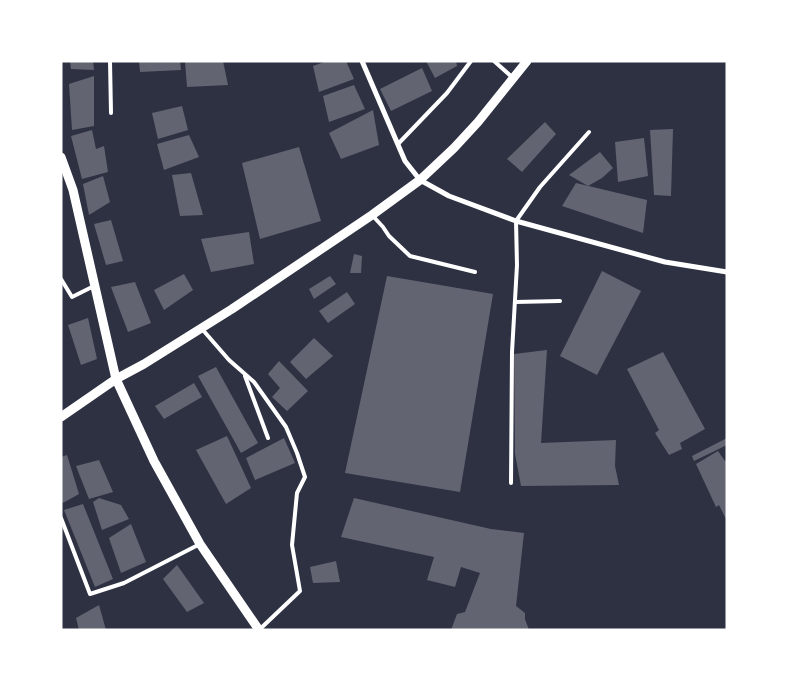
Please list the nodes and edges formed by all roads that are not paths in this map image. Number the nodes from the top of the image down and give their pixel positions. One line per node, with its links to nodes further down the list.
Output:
1 (110, 61): 7 (lane)
2 (362, 61): 9 (street)
3 (471, 61): 9 (lane)
4 (494, 61): 6 (lane)
5 (527, 61): 6 (street)
6 (514, 79): 11 (street)
7 (111, 113)
8 (589, 132): 13 (lane)
9 (398, 144): 11 (street)
10 (61, 157): 17 (street)
11 (420, 180): 12 (street); 13 (street)
12 (372, 215): 14 (lane); 20 (street)
13 (516, 221): 15 (street); 19 (lane)
14 (475, 272)
15 (727, 272)
16 (61, 280): 17 (lane)
17 (94, 286): 22 (street)
18 (560, 301): 19 (lane)
19 (515, 302): 25 (lane)
20 (202, 329): 21 (lane); 22 (street)
21 (244, 374): 24 (lane); 28 (lane)
22 (116, 379): 23 (street); 27 (street)
23 (61, 416)
24 (268, 438)
25 (511, 483)
26 (61, 518): 27 (lane)
27 (200, 544): 28 (street)
28 (259, 630)

